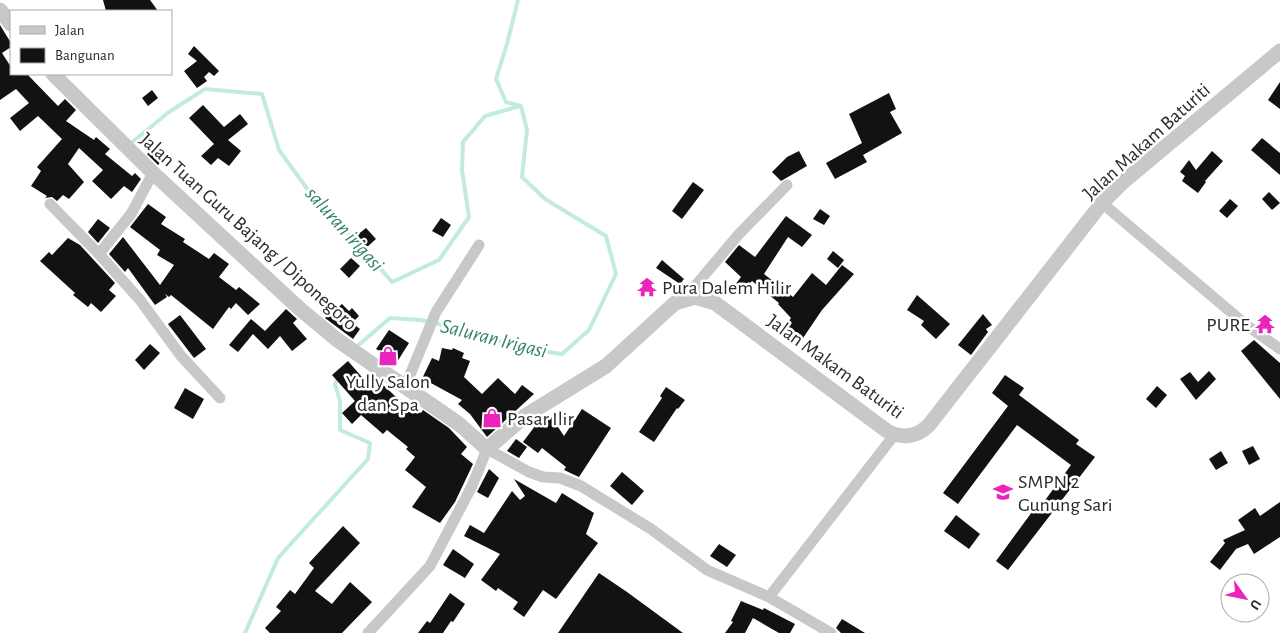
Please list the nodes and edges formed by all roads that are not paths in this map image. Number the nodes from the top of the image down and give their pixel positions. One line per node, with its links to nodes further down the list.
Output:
1 (1280, 51): 5 (street, Jalan Makam Baturiti)
2 (54, 75): 3 (street, Jalan Tuan Guru Bajang / Diponegoro)
3 (153, 173): 8 (street); 11 (street, Jalan Tuan Guru Bajang / Diponegoro)
4 (787, 185): 9 (street)
5 (1102, 203): 10 (street); 13 (street, Jalan Makam Baturiti)
6 (50, 204): 8 (street)
7 (478, 246): 11 (street)
8 (99, 254): 12 (street)
9 (685, 298): 13 (street, Jalan Makam Baturiti); 14 (street)
10 (1280, 349)
11 (405, 387): 14 (street, Jalan Tuan Guru Bajang / Diponegoro)
12 (220, 398)
13 (895, 434): 15 (street)
14 (482, 445): 15 (street); 16 (street)
15 (769, 597): 17 (street)
16 (368, 633)
17 (830, 633)

